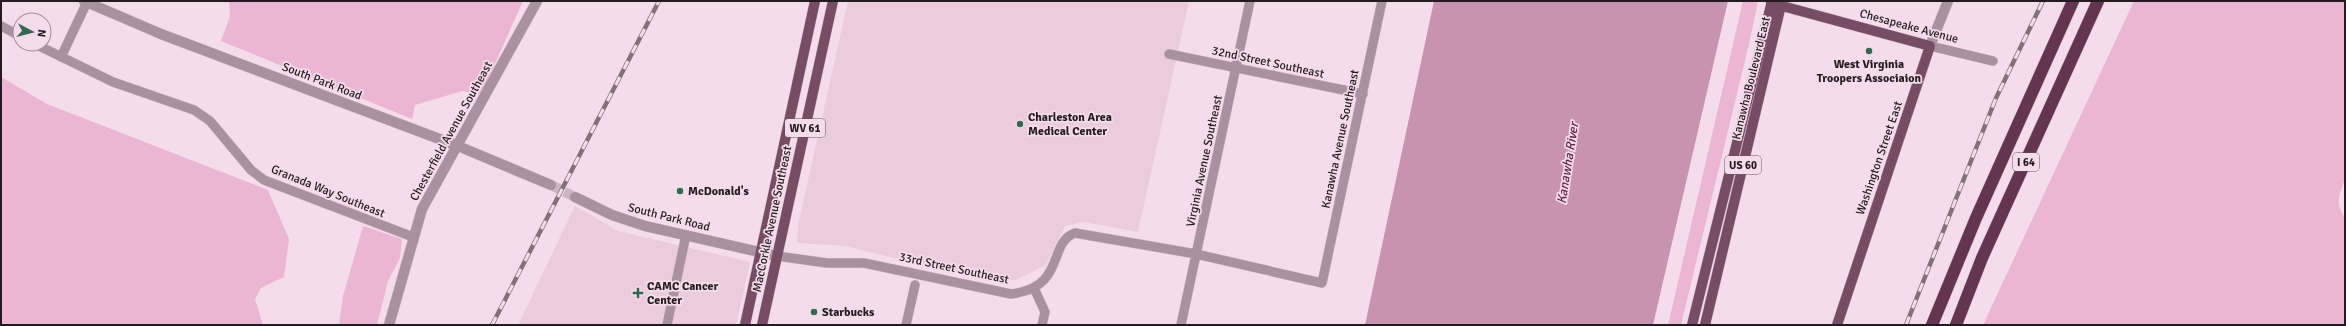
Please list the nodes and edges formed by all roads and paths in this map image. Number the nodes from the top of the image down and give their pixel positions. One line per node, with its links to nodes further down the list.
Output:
1 (537, 1): 21 (street, Chesterfield Avenue Southeast)
2 (815, 1): 26 (main road, MacCorkle Avenue Southeast / WV 61)
3 (834, 1): 28 (main road, MacCorkle Avenue Southeast / WV 61)
4 (1250, 1): 19 (street, Virginia Avenue Southeast)
5 (1382, 1): 20 (street, Kanawha Avenue Southeast)
6 (1948, 1): 14 (street, Washington Street East)
7 (2073, 1): 42 (highway, I 64)
8 (2098, 1): 43 (highway, I 64)
9 (86, 2): 17 (street); 21 (street, South Park Road)
10 (1769, 2): 11 (main road, Chesapeake Avenue); 39 (main road, Kanawha Boulevard East / US 60)
11 (1782, 3): 14 (main road, Chesapeake Avenue); 40 (main road, Kanawha Boulevard East / US 60)
12 (1, 26): 13 (street)
13 (12, 32)
14 (1930, 46): 18 (street, Chesapeake Avenue); 41 (main road, Washington Street East)
15 (51, 52): 17 (street, Granada Way Southeast)
16 (1169, 54): 19 (street, 32nd Street Southeast)
17 (61, 57): 25 (street, Granada Way Southeast)
18 (1993, 61)
19 (1236, 68): 20 (street, 32nd Street Southeast); 27 (street, Virginia Avenue Southeast)
20 (1363, 94): 29 (street, Kanawha Avenue Southeast)
21 (458, 146): 22 (street, South Park Road); 25 (street, Chesterfield Avenue Southeast)
22 (551, 185)
23 (575, 197): 24 (street, South Park Road)
24 (686, 235): 26 (street, South Park Road); 33 (street)
25 (413, 237): 32 (street, Chesterfield Avenue Southeast)
26 (760, 252): 28 (street, 33rd Street Southeast); 34 (main road, MacCorkle Avenue Southeast / WV 61)
27 (1196, 254): 29 (street, 33rd Street Southeast); 31 (street, 33rd Street Southeast); 38 (street, Virginia Avenue Southeast)
28 (777, 256): 31 (street, 33rd Street Southeast); 35 (main road, MacCorkle Avenue Southeast / WV 61)
29 (1322, 283)
30 (914, 285): 36 (street)
31 (1034, 288): 37 (street)
32 (389, 325)
33 (667, 325)
34 (745, 325)
35 (762, 325)
36 (906, 325)
37 (1042, 325)
38 (1181, 325)
39 (1692, 325)
40 (1705, 325)
41 (1837, 325)
42 (1932, 325)
43 (1956, 325)

